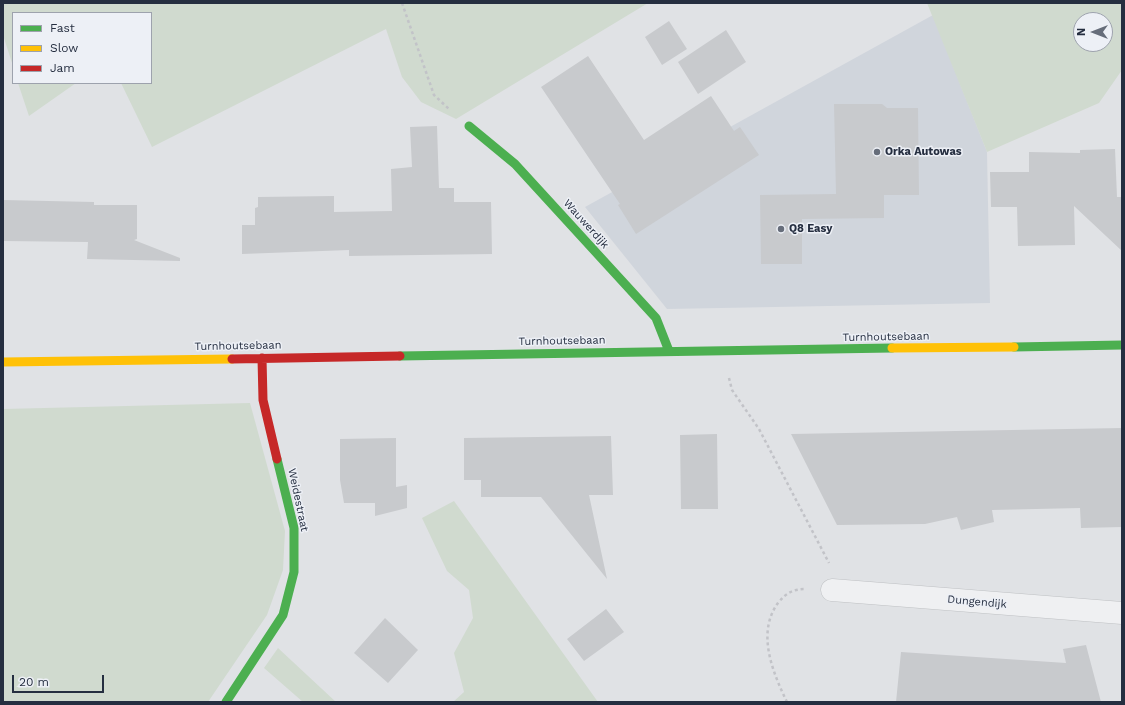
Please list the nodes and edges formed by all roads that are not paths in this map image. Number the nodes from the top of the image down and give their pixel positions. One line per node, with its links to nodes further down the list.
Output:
1 (469, 126): 3 (main road, Wauwerdijk)
2 (1122, 345): 3 (main road, Turnhoutsebaan)
3 (669, 351): 4 (main road, Turnhoutsebaan)
4 (262, 358): 5 (main road, Turnhoutsebaan); 8 (main road, Weidestraat)
5 (3, 362)
6 (832, 590): 7 (street, Dungendijk)
7 (1122, 613)
8 (226, 702)

